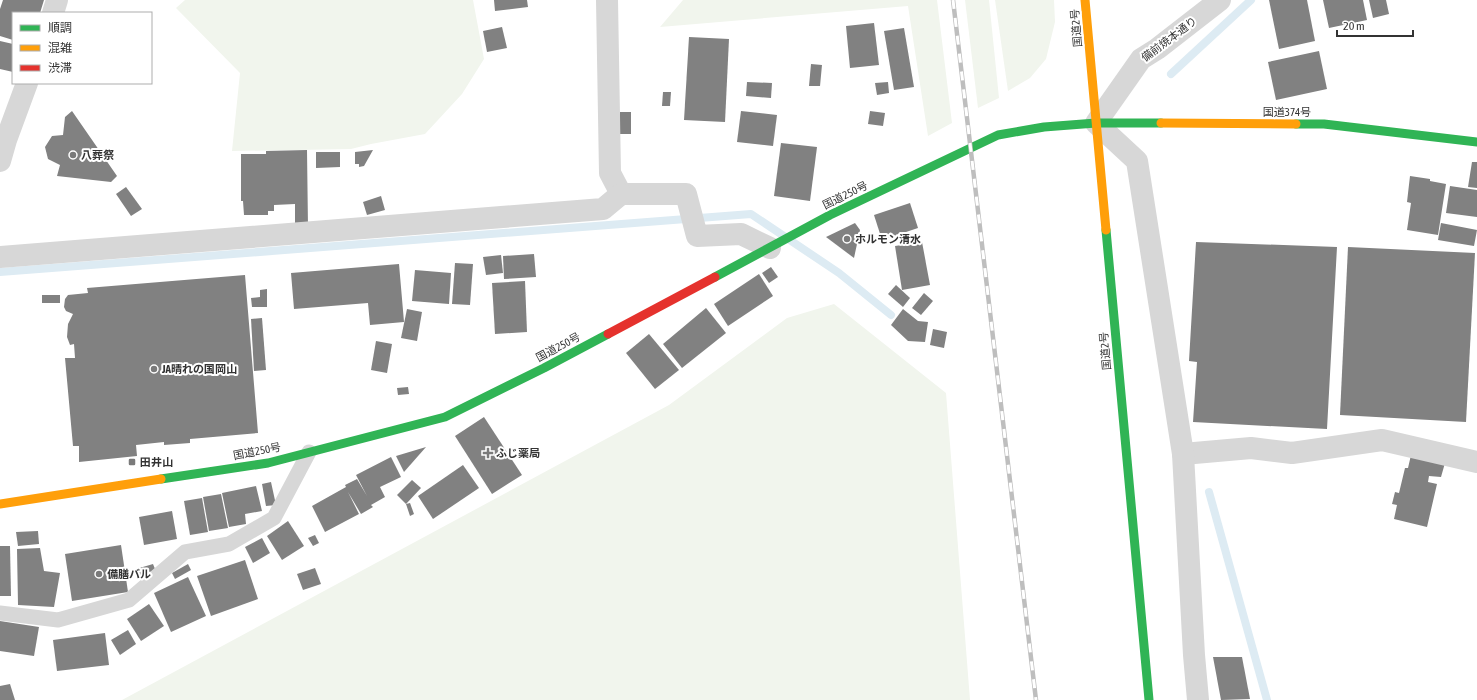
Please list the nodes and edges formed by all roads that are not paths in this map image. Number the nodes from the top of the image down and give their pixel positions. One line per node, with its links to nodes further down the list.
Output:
1 (57, 0): 5 (street)
2 (607, 0): 10 (street)
3 (1085, 0): 7 (highway, 国道2号)
4 (1220, 0): 7 (street, 備前焼本通り)
5 (52, 12)
6 (27, 84): 9 (street)
7 (1096, 123): 8 (highway, 国道374号); 11 (highway, 国道250号); 14 (street); 18 (highway, 国道2号)
8 (1477, 142)
9 (0, 162)
10 (621, 194): 11 (street); 12 (street)
11 (770, 248): 13 (highway, 国道250号)
12 (0, 257)
13 (309, 452): 16 (highway, 国道250号); 17 (lane)
14 (1183, 454): 15 (street); 19 (street)
15 (1477, 462)
16 (0, 504)
17 (0, 614)
18 (1149, 700)
19 (1198, 700)

